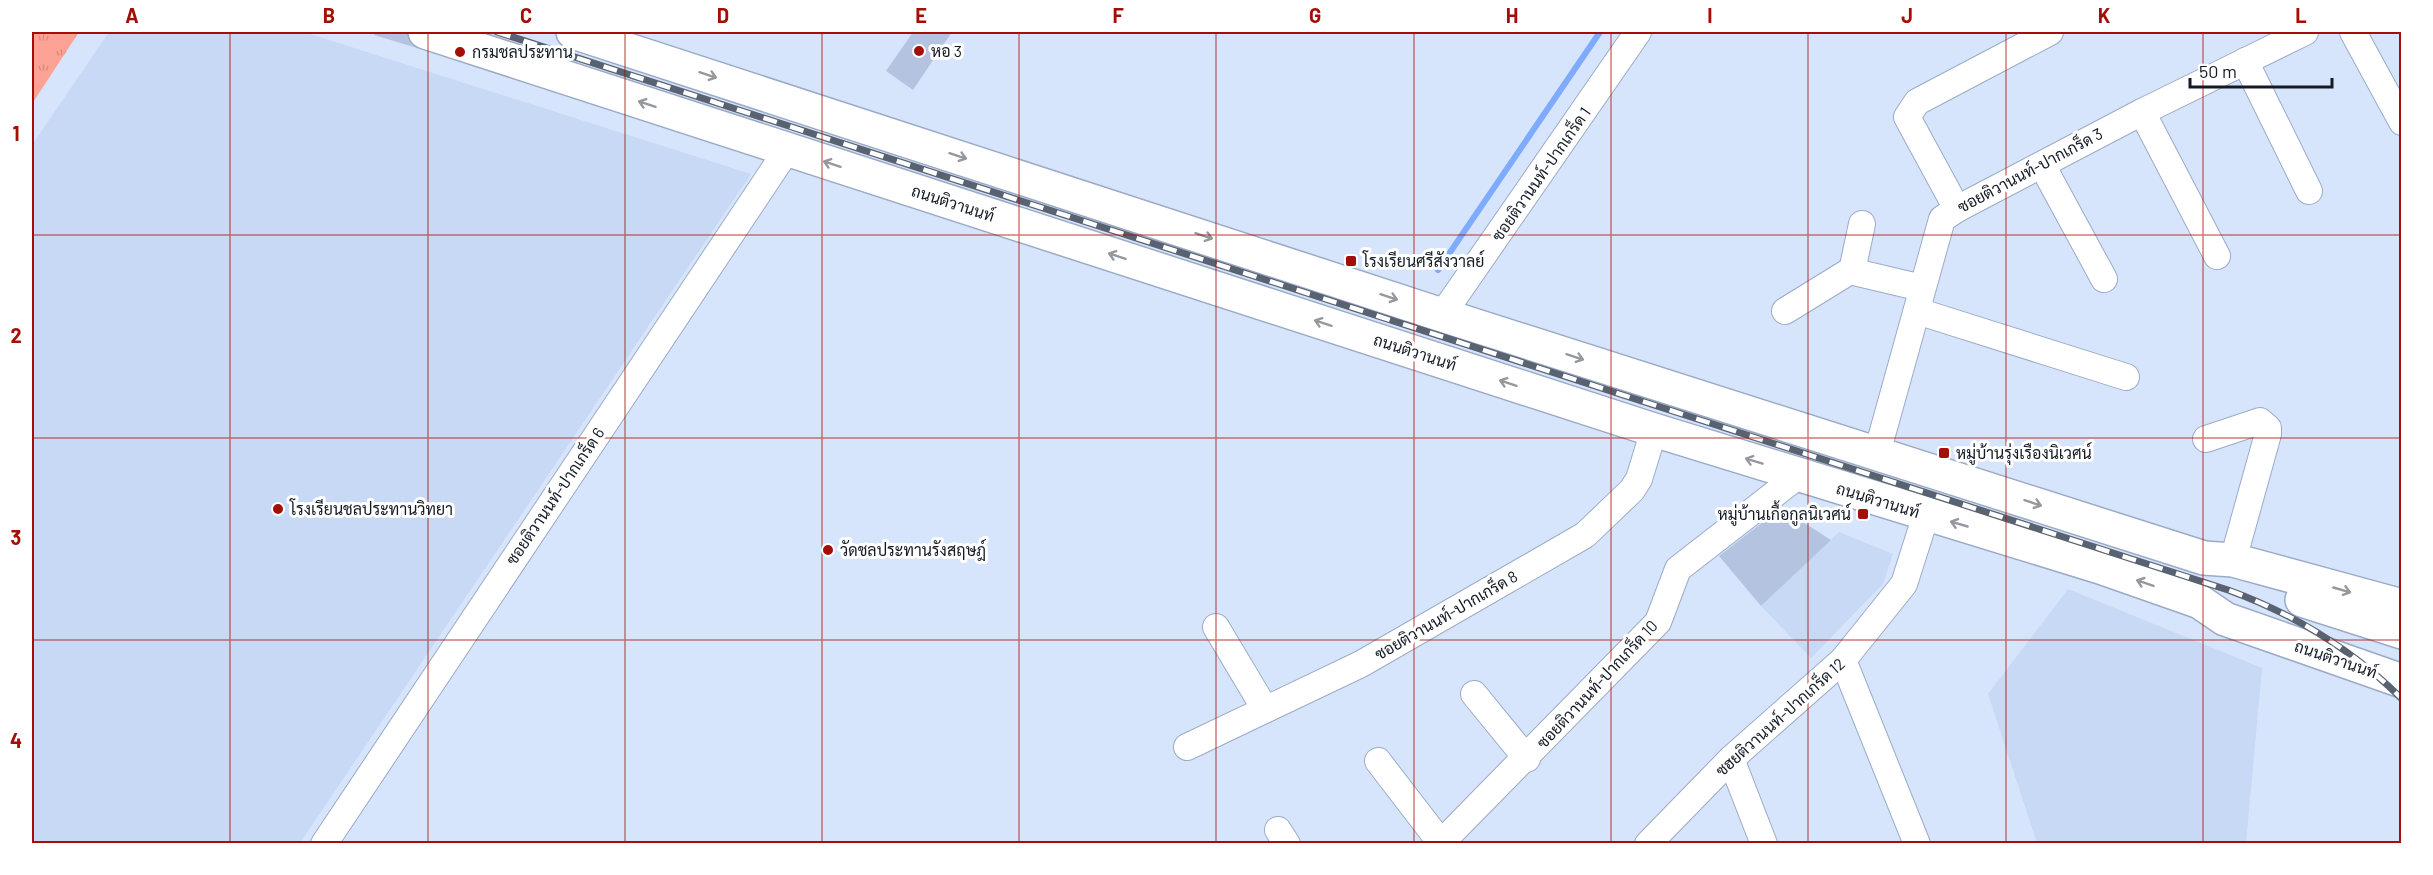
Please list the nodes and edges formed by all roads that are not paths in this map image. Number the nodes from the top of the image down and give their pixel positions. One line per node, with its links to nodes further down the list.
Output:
1 (425, 32): 11 (main road, ถนนติวานนท์, one-way to 1)
2 (573, 32): 10 (main road, one-way to 10)
3 (1638, 32): 24 (street, ซอยติวานนท์-ปากเกร็ด 1)
4 (2050, 32): 15 (street)
5 (2305, 32): 7 (street, ซอยติวานนท์-ปากเกร็ด 3)
6 (2353, 32): 9 (street)
7 (2245, 62): 8 (street, ซอยติวานนท์-ปากเกร็ด 3); 14 (street)
8 (2142, 112): 12 (street, ซอยติวานนท์-ปากเกร็ด 3); 18 (street)
9 (2402, 122)
10 (903, 138): 13 (main road); 17 (main road, one-way to 17)
11 (787, 150): 13 (main road, ถนนติวานนท์, one-way to 11); 45 (street, ซอยติวานนท์-ปากเกร็ด 6)
12 (2042, 165): 15 (street, ซอยติวานนท์-ปากเกร็ด 3); 21 (street)
13 (888, 182): 19 (main road, ถนนติวานนท์, one-way to 13)
14 (2309, 192)
15 (1957, 208): 22 (street, ซอยติวานนท์-ปากเกร็ด 3)
16 (1862, 224): 20 (street)
17 (1172, 225): 19 (main road); 24 (main road, one-way to 24)
18 (2217, 256)
19 (1151, 267): 26 (main road, ถนนติวานนท์, one-way to 19)
20 (1852, 271): 22 (street); 23 (street)
21 (2104, 279)
22 (1920, 299): 25 (street); 28 (street, ซอยติวานนท์-ปากเกร็ด 3)
23 (1785, 311)
24 (1442, 315): 28 (main road, one-way to 28)
25 (2126, 377)
26 (1654, 430): 29 (main road, ถนนติวานนท์, one-way to 26); 40 (street, ซอยติวานนท์-ปากเกร็ด 8)
27 (2206, 439): 31 (street)
28 (1877, 453): 31 (main road, one-way to 31)
29 (1799, 475): 30 (main road, ถนนติวานนท์); 42 (street, ซอยติวานนท์-ปากเกร็ด 10)
30 (1926, 515): 32 (main road, ถนนติวานนท์, one-way to 30); 37 (street, ซฮยติวานนท์-ปากเกร็ด 12)
31 (2218, 559): 33 (main road, one-way to 33); 35 (main road)
32 (2200, 602): 36 (main road); 38 (main road, ถนนติวานนท์)
33 (2402, 606)
34 (1216, 627): 40 (street)
35 (2402, 632)
36 (2402, 658)
37 (1843, 660): 43 (street, ซฮยติวานนท์-ปากเกร็ด 12); 49 (street)
38 (2402, 681)
39 (1474, 694): 42 (street)
40 (1265, 709): 41 (street, ซอยติวานนท์-ปากเกร็ด 8)
41 (1187, 747)
42 (1527, 759): 46 (street, ซอยติวานนท์-ปากเกร็ด 10)
43 (1731, 759): 47 (street, ซฮยติวานนท์-ปากเกร็ด 12); 48 (street)
44 (1378, 761): 46 (street)
45 (324, 843)
46 (1441, 843)
47 (1648, 843)
48 (1764, 843)
49 (1917, 843)

